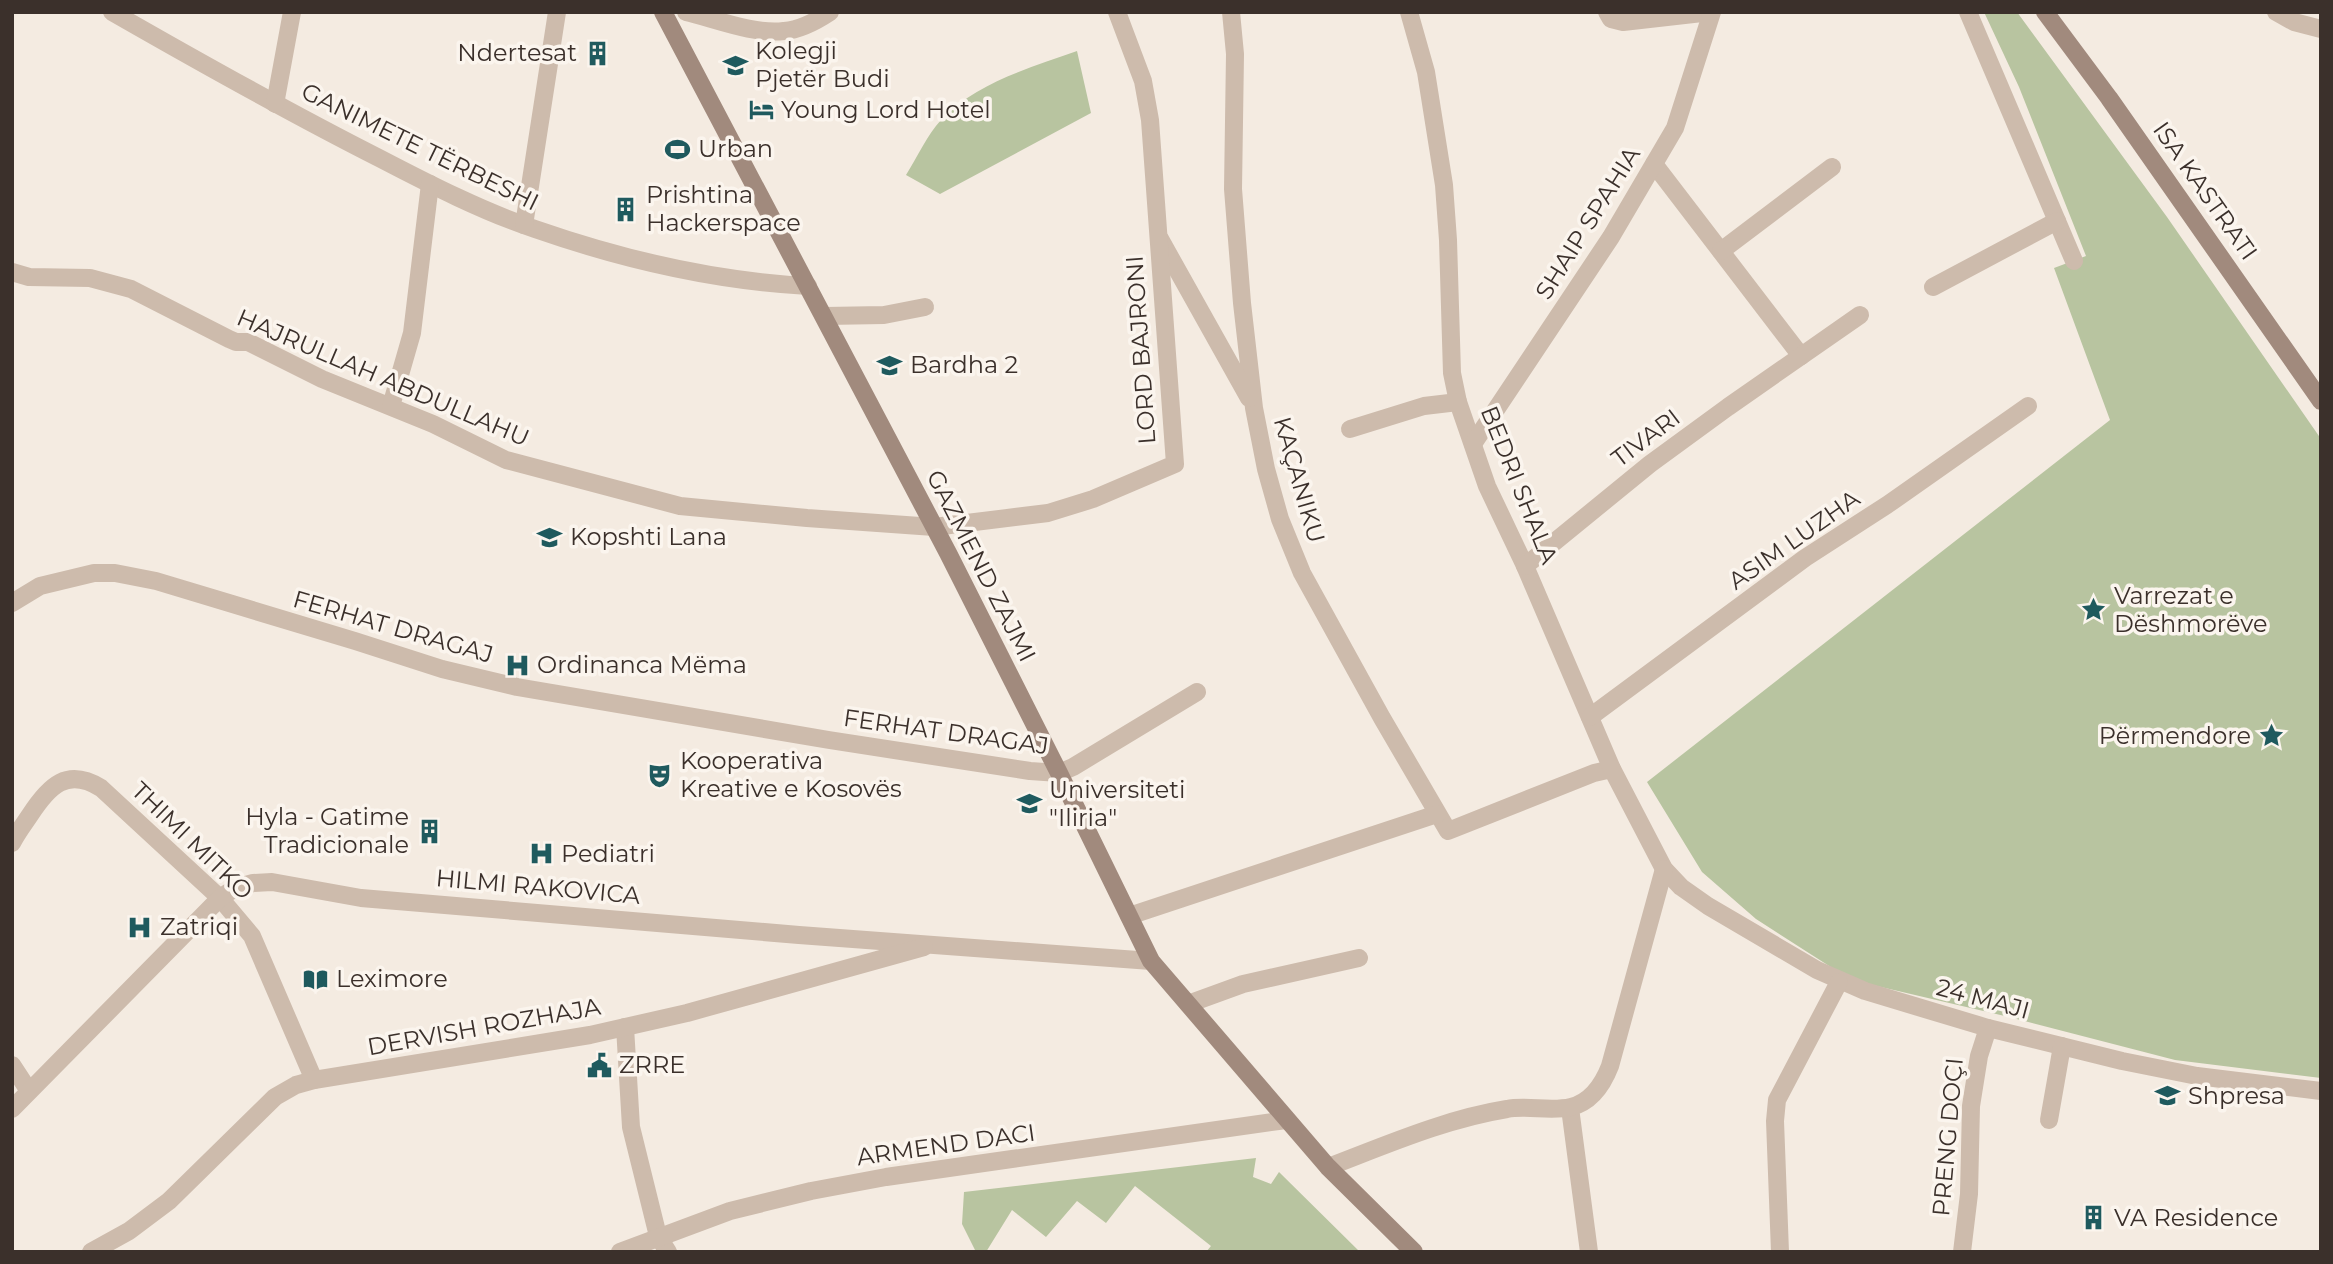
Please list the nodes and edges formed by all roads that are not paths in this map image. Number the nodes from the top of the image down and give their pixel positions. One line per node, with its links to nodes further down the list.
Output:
1 (112, 12): 16 (street, GANIMETE TËRBESHI)
2 (292, 12): 16 (street)
3 (557, 12): 21 (street)
4 (663, 12): 26 (street, GAZMEND ZAJMI)
5 (687, 12): 6 (street)
6 (830, 12)
7 (1117, 12): 22 (street, LORD BAJRONI)
8 (1231, 12): 36 (street, KAÇANIKU)
9 (1409, 12): 33 (street, BEDRI SHALA)
10 (1606, 12): 11 (street)
11 (1712, 12): 17 (street, SHAIP SPAHIA)
12 (1968, 12): 20 (street)
13 (2045, 12): 32 (street, ISA KASTRATI)
14 (2276, 12): 15 (street)
15 (2321, 29)
16 (275, 104): 19 (street, GANIMETE TËRBESHI)
17 (1654, 164): 23 (street); 38 (street, SHAIP SPAHIA)
18 (1832, 167): 23 (street)
19 (430, 184): 21 (street, GANIMETE TËRBESHI); 34 (street)
20 (2057, 221): 24 (street); 27 (street)
21 (524, 225): 26 (street, GANIMETE TËRBESHI)
22 (1157, 233): 36 (street, LORD BAJRONI); 39 (street, LORD BAJRONI)
23 (1721, 251): 31 (street)
24 (2074, 261)
25 (18, 277): 34 (street, HAJRULLAH ABDULLAHU)
26 (808, 286): 30 (street, GAZMEND ZAJMI)
27 (1933, 287)
28 (925, 307): 30 (street)
29 (1860, 315): 31 (street, TIVARI)
30 (825, 316): 39 (street, GAZMEND ZAJMI)
31 (1801, 356): 40 (street, TIVARI)
32 (2321, 401)
33 (1458, 402): 37 (street); 38 (street, BEDRI SHALA)
34 (391, 406): 39 (street, HAJRULLAH ABDULLAHU)
35 (2028, 406): 43 (street, ASIM LUZHA)
36 (1254, 408): 46 (street, KAÇANIKU)
37 (1350, 429)
38 (1473, 444): 40 (street, BEDRI SHALA)
39 (934, 527): 45 (street, GAZMEND ZAJMI)
40 (1525, 566): 43 (street, BEDRI SHALA)
41 (12, 603): 45 (street, FERHAT DRAGAJ)
42 (1197, 692): 45 (street)
43 (1590, 717): 44 (street, BEDRI SHALA)
44 (1612, 769): 46 (street); 48 (street, BEDRI SHALA)
45 (1059, 773): 50 (street, GAZMEND ZAJMI)
46 (1437, 814): 50 (street)
47 (12, 843): 49 (street, THIMI MITKO)
48 (1664, 869): 54 (street, 24 MAJI); 63 (street)
49 (220, 898): 51 (street, HILMI RAKOVICA); 60 (street, THIMI MITKO); 61 (street, HILMI RAKOVICA)
50 (1129, 916): 53 (street, GAZMEND ZAJMI)
51 (937, 944): 53 (street, HILMI RAKOVICA); 56 (street, DERVISH ROZHAJA)
52 (1359, 958): 55 (street)
53 (1152, 961): 55 (street, GAZMEND ZAJMI)
54 (1839, 982): 57 (street, 24 MAJI); 74 (street)
55 (1188, 1004): 65 (street, GAZMEND ZAJMI)
56 (625, 1027): 60 (street, DERVISH ROZHAJA); 68 (street)
57 (1988, 1028): 58 (street, 24 MAJI); 75 (street, PRENG DOÇI)
58 (2063, 1046): 62 (street, 24 MAJI); 66 (street)
59 (12, 1065): 61 (street)
60 (314, 1080): 69 (street, DERVISH ROZHAJA)
61 (29, 1091): 64 (street, HILMI RAKOVICA)
62 (2321, 1091)
63 (1570, 1108): 67 (street); 73 (street)
64 (12, 1109)
65 (1286, 1120): 67 (street, GAZMEND ZAJMI); 68 (street, ARMEND DACI)
66 (2049, 1120)
67 (1328, 1167): 72 (street, GAZMEND ZAJMI)
68 (658, 1236): 70 (street, ARMEND DACI); 71 (street)
69 (91, 1252)
70 (620, 1252)
71 (668, 1252)
72 (1414, 1252)
73 (1589, 1252)
74 (1780, 1252)
75 (1962, 1252)

